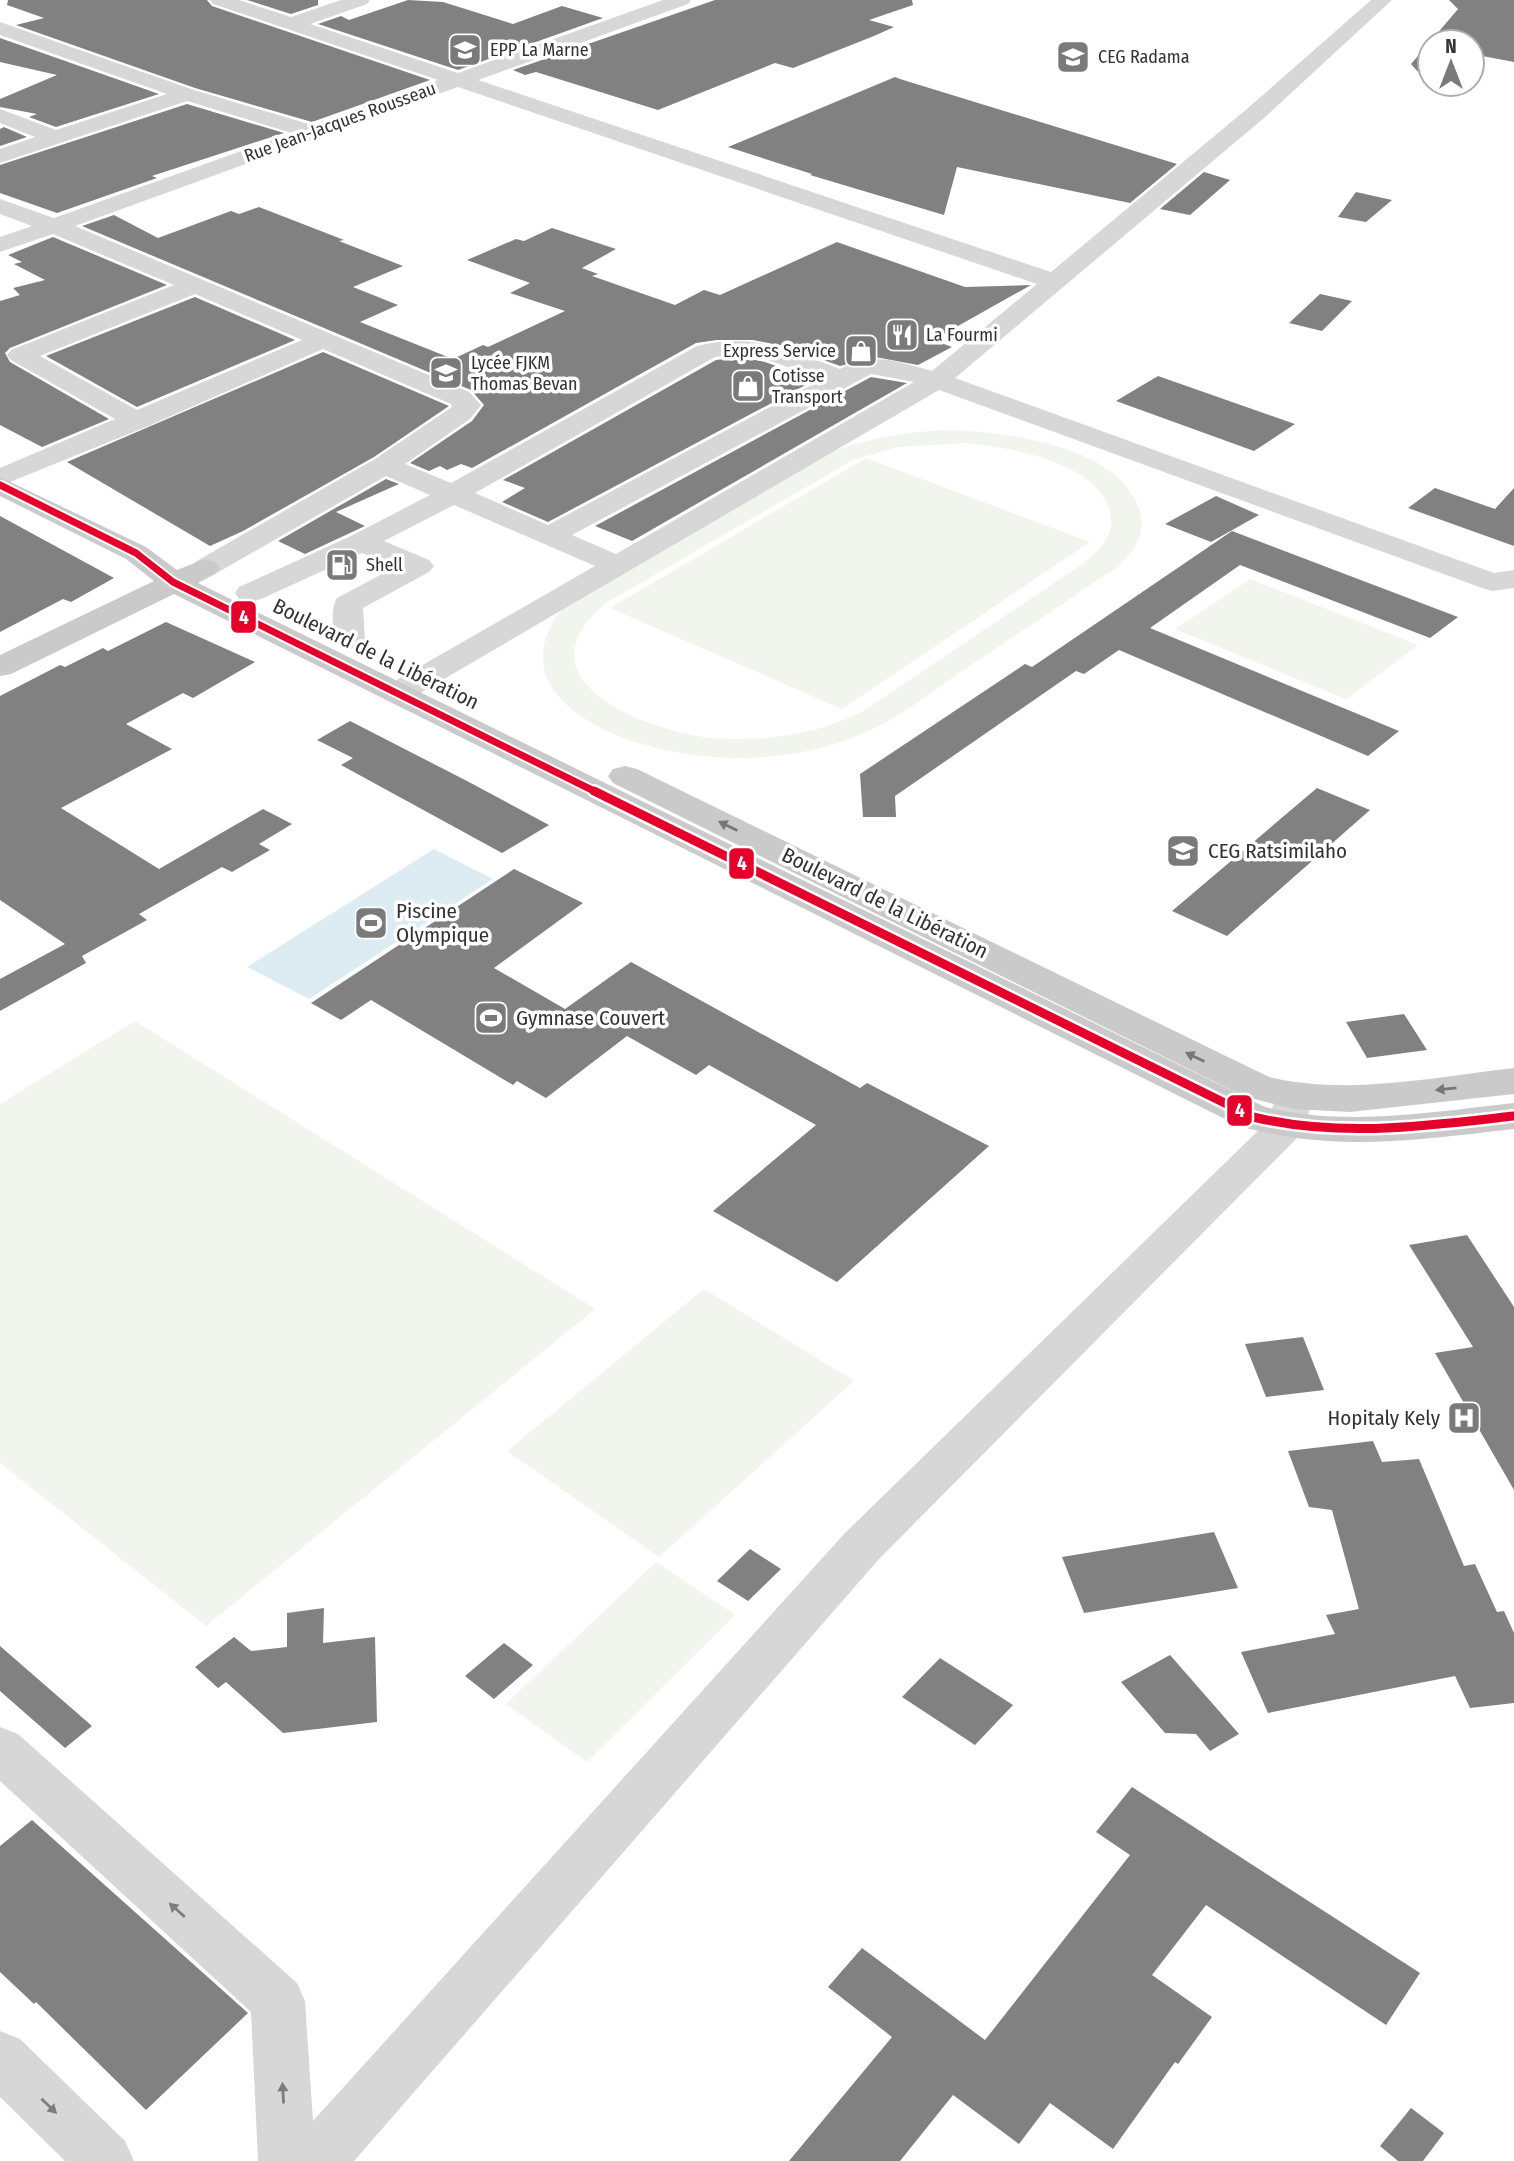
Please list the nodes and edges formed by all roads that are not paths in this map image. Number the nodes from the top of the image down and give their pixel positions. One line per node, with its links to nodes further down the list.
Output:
1 (220, 0): 5 (street)
2 (681, 0): 8 (street, Rue Jean-Jacques Rousseau)
3 (1382, 0): 17 (street)
4 (349, 2): 6 (street)
5 (269, 8): 6 (street)
6 (290, 24): 8 (street)
7 (0, 28): 9 (street)
8 (457, 80): 11 (street, Rue Jean-Jacques Rousseau); 17 (street)
9 (187, 94): 11 (street); 12 (street)
10 (0, 115): 12 (street)
11 (312, 132): 15 (street, Rue Jean-Jacques Rousseau)
12 (54, 137): 13 (street)
13 (0, 156)
14 (0, 206): 15 (street)
15 (52, 225): 16 (street, Rue Jean-Jacques Rousseau); 18 (street)
16 (0, 245)
17 (1056, 282): 21 (street)
18 (194, 286): 19 (street); 22 (street)
19 (323, 340): 22 (street); 23 (street)
20 (842, 379): 21 (street); 26 (street); 27 (street)
21 (937, 380): 29 (street); 32 (street)
22 (137, 421): 24 (street)
23 (386, 465): 26 (street); 30 (street)
24 (0, 478)
25 (0, 485): 31 (main road, Boulevard de la Libération)
26 (455, 494): 27 (street); 28 (street)
27 (549, 536): 29 (street)
28 (360, 542): 33 (street); 35 (street)
29 (619, 566): 37 (street)
30 (205, 568): 31 (main road); 33 (main road, Boulevard de la Libération)
31 (160, 572): 36 (main road); 37 (main road, Boulevard de la Libération)
32 (1503, 580): 34 (street)
33 (250, 593): 35 (main road, Boulevard de la Libération)
34 (1514, 610)
35 (350, 640): 37 (main road, Boulevard de la Libération)
36 (0, 667)
37 (411, 685): 39 (main road, Boulevard de la Libération)
38 (1514, 1081): 39 (main road, Boulevard de la Libération, one-way to 39)
39 (1290, 1111): 40 (main road, Boulevard de la Libération); 45 (street)
40 (1514, 1115)
41 (1, 1752): 44 (street, one-way to 41)
42 (0, 2058): 43 (street, one-way to 43)
43 (106, 2161)
44 (288, 2161)
45 (316, 2161)

